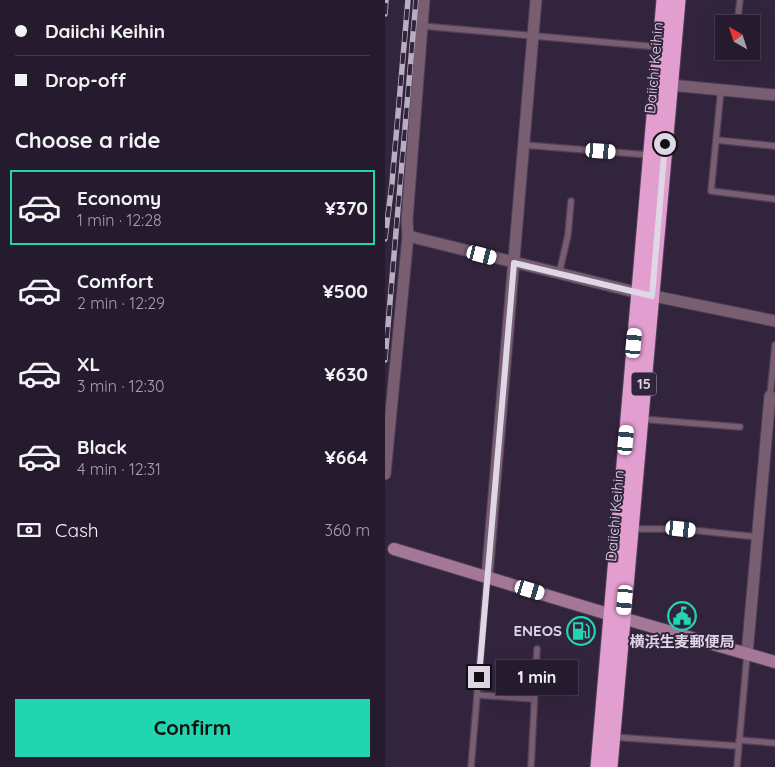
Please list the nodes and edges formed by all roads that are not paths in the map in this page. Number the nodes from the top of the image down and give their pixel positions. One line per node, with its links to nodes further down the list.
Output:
1 (424, 0): 7 (street)
2 (536, 0): 8 (street)
3 (664, 0): 9 (highway, Daiichi Keihin / 15)
4 (678, 0): 10 (highway, Daiichi Keihin / 15)
5 (740, 0): 6 (lane)
6 (738, 15)
7 (422, 26): 8 (lane); 19 (street)
8 (533, 35): 9 (lane); 14 (street)
9 (660, 47): 16 (highway, Daiichi Keihin / 15)
10 (670, 85): 11 (street); 22 (highway, Daiichi Keihin / 15)
11 (721, 89): 12 (street); 13 (lane)
12 (775, 95)
13 (716, 140): 15 (lane); 17 (lane)
14 (524, 145): 16 (lane); 20 (street)
15 (775, 146)
16 (651, 156): 22 (highway, Daiichi Keihin / 15)
17 (775, 198)
18 (571, 201): 21 (lane)
19 (407, 236): 20 (street); 28 (street)
20 (514, 263): 21 (street); 32 (street)
21 (559, 274): 22 (street)
22 (645, 294): 23 (street); 26 (highway, Daiichi Keihin / 15); 33 (highway, Daiichi Keihin / 15)
23 (775, 321)
24 (775, 345): 25 (lane)
25 (771, 396): 30 (street)
26 (641, 419): 27 (lane); 29 (highway, Daiichi Keihin / 15)
27 (740, 427)
28 (385, 474)
29 (631, 529): 30 (lane); 33 (highway, Daiichi Keihin / 15)
30 (758, 537): 35 (street)
31 (389, 548): 32 (street)
32 (487, 577): 33 (street); 37 (lane)
33 (617, 617): 35 (street); 39 (highway, Daiichi Keihin / 15); 44 (highway, Daiichi Keihin / 15)
34 (537, 649): 38 (lane)
35 (747, 654): 36 (street); 40 (lane)
36 (775, 662)
37 (477, 695): 38 (lane); 42 (lane)
38 (533, 698): 43 (lane)
39 (613, 737): 40 (lane); 45 (highway, Daiichi Keihin / 15)
40 (738, 743): 41 (lane); 46 (lane)
41 (775, 743)
42 (471, 767)
43 (531, 767)
44 (598, 767)
45 (611, 767)
46 (737, 767)

